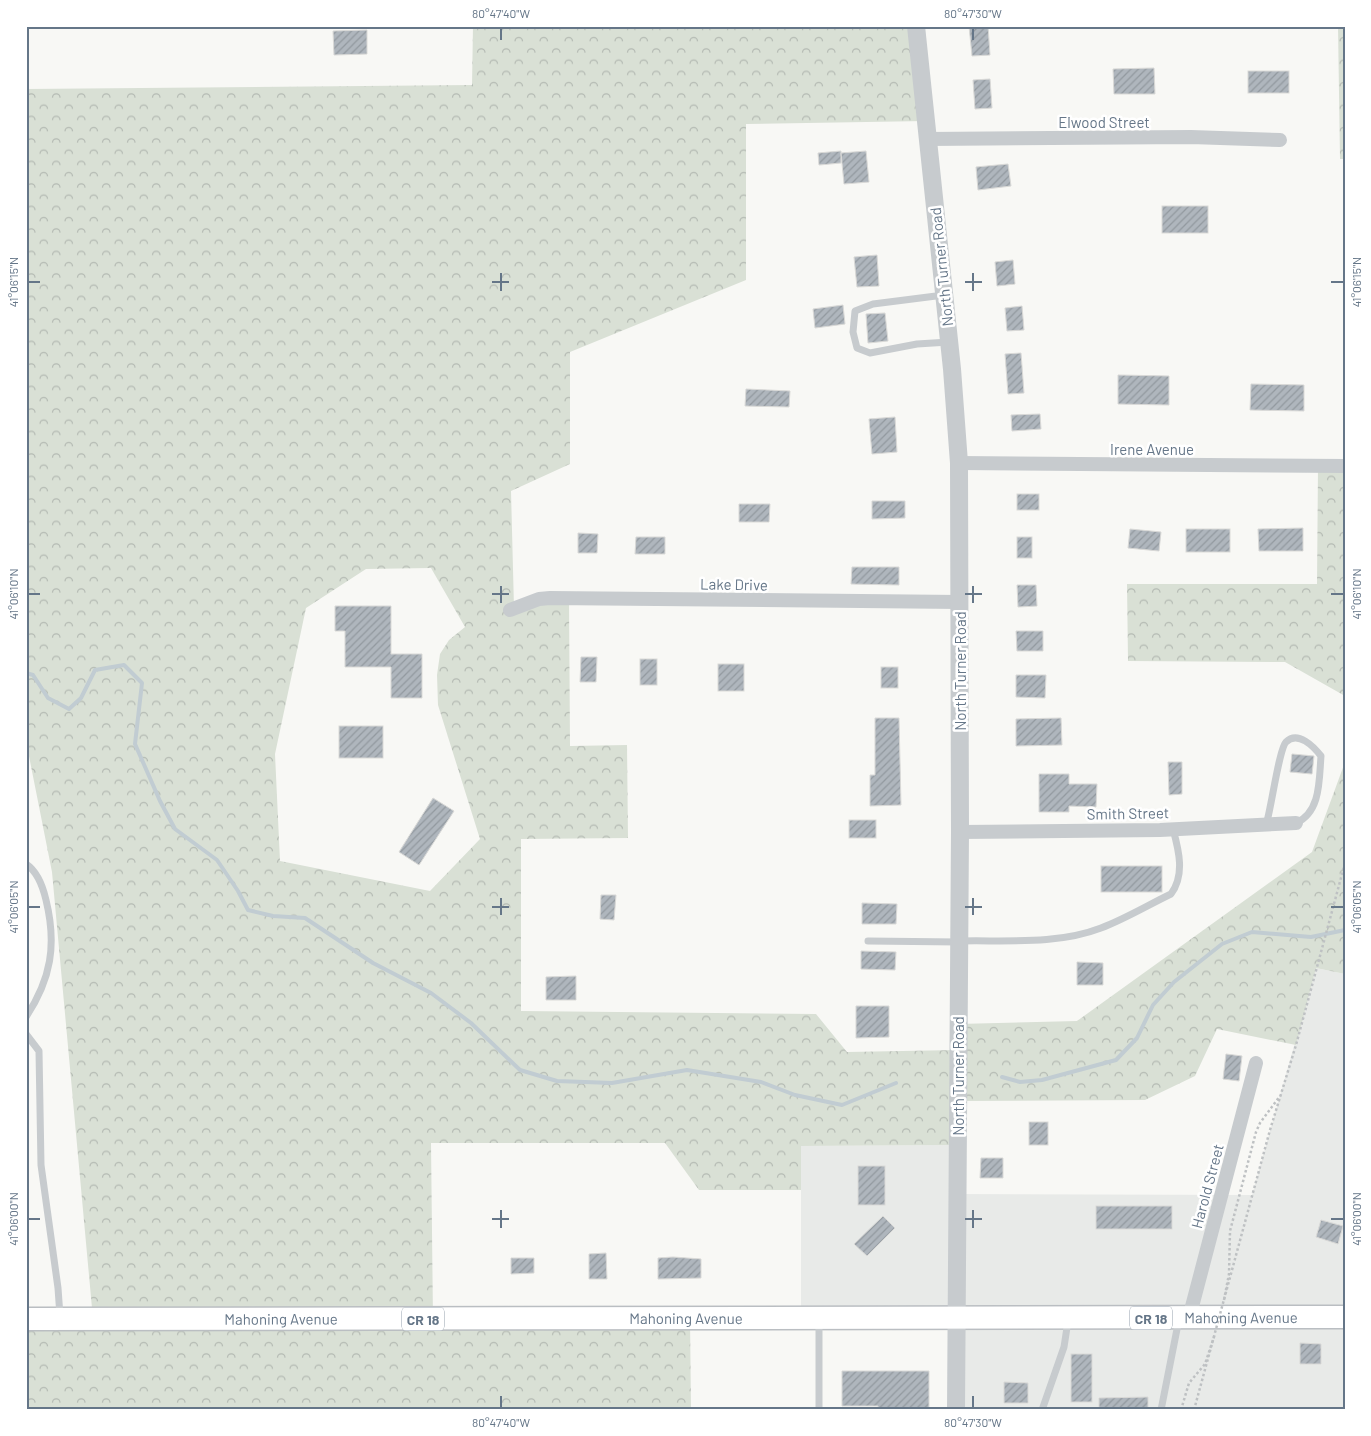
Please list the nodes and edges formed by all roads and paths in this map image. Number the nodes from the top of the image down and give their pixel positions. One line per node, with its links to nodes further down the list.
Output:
1 (916, 26): 2 (street, North Turner Road)
2 (928, 139): 3 (street, Elwood Street); 4 (street, North Turner Road)
3 (1280, 140)
4 (944, 295): 5 (street, North Turner Road); 5 (lane)
5 (949, 342): 6 (street, North Turner Road)
6 (959, 463): 7 (street, Irene Avenue); 8 (street, North Turner Road)
7 (1345, 466)
8 (960, 602): 9 (street, Lake Drive); 13 (street, North Turner Road)
9 (510, 610)
10 (1296, 823): 11 (street, Smith Street); 11 (lane)
11 (1266, 825): 12 (street, Smith Street)
12 (1173, 829): 13 (street, Smith Street); 17 (lane)
13 (960, 832): 17 (street, North Turner Road)
14 (1345, 862): 21 (path)
15 (26, 864): 18 (lane)
16 (868, 941): 17 (lane)
17 (959, 942): 24 (street, North Turner Road)
18 (26, 1017)
19 (26, 1034): 29 (lane)
20 (1256, 1063): 26 (street, Harold Street)
21 (1280, 1096): 22 (path); 36 (path, bridge)
22 (1225, 1299)
23 (819, 1318): 24 (main road, Mahoning Avenue / CR 18); 29 (main road, Mahoning Avenue / CR 18); 31 (lane)
24 (957, 1318): 25 (main road, Mahoning Avenue / CR 18); 32 (street, North Turner Road)
25 (1068, 1318): 26 (main road, Mahoning Avenue / CR 18); 33 (lane)
26 (1184, 1318): 27 (main road, Mahoning Avenue / CR 18); 34 (lane)
27 (1345, 1318)
28 (26, 1319): 29 (main road, Mahoning Avenue / CR 18)
29 (60, 1319)
30 (1215, 1333): 35 (path)
31 (819, 1410)
32 (956, 1410)
33 (1042, 1410)
34 (1161, 1410)
35 (1181, 1410)
36 (1194, 1410)

